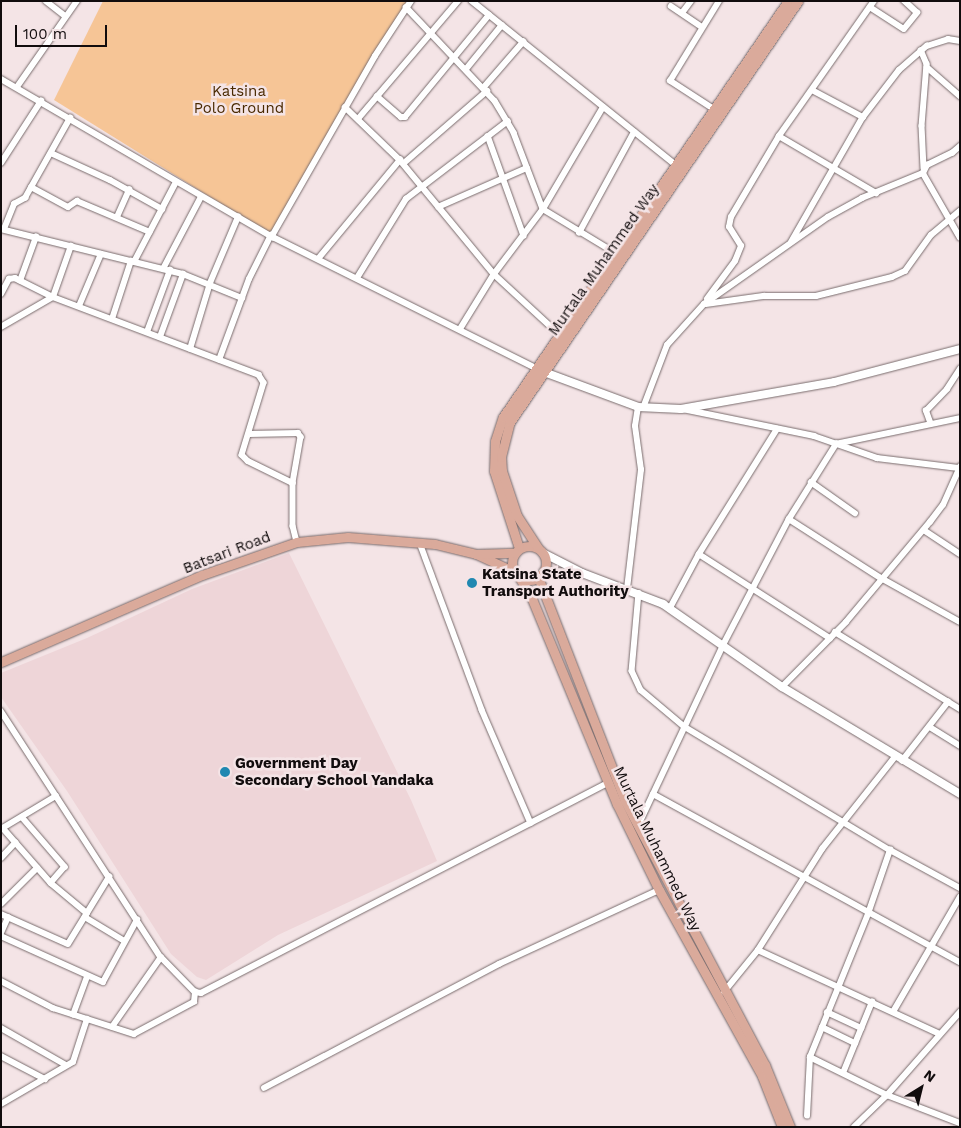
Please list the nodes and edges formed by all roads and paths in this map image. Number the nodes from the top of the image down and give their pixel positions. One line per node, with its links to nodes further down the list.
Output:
1 (46, 1): 18 (street)
2 (77, 1): 18 (street)
3 (410, 1): 13 (street)
4 (458, 1): 21 (street)
5 (472, 1): 16 (street)
6 (690, 1): 15 (street)
7 (719, 1): 20 (street)
8 (788, 1): 17 (main road)
9 (798, 1): 17 (main road, Murtala Muhammed Way)
10 (874, 1): 14 (street)
11 (904, 1): 14 (street)
12 (671, 6): 15 (street)
13 (406, 7): 21 (street); 35 (street)
14 (870, 7): 31 (street)
15 (682, 13): 20 (street)
16 (490, 15): 19 (street); 25 (street)
17 (784, 15): 37 (main road); 102 (main road, Murtala Muhammed Way)
18 (65, 16): 29 (street)
19 (502, 25): 23 (street); 27 (street)
20 (702, 27): 37 (street)
21 (432, 32): 25 (street); 32 (street)
22 (960, 41): 24 (street)
23 (523, 42): 30 (street); 36 (street)
24 (921, 50): 26 (street); 38 (street)
25 (455, 56): 27 (street); 32 (street)
26 (927, 67): 33 (street); 52 (street)
27 (467, 68): 30 (street)
28 (1, 78): 29 (street)
29 (17, 88): 34 (street)
30 (485, 89): 41 (street); 47 (street)
31 (812, 90): 38 (street); 44 (street)
32 (377, 96): 40 (street)
33 (960, 96)
34 (41, 101): 39 (street); 48 (street)
35 (345, 107): 40 (street); 70 (street)
36 (603, 108): 42 (street); 62 (street)
37 (713, 109): 49 (main road)
38 (864, 117): 51 (street)
39 (70, 118): 46 (street); 54 (street)
40 (358, 119): 47 (street)
41 (508, 121): 43 (street); 50 (street)
42 (634, 132): 49 (street); 69 (street)
43 (488, 136): 53 (street); 55 (street)
44 (779, 136): 51 (street); 90 (street)
45 (960, 146): 52 (street)
46 (51, 152): 56 (street); 57 (street)
47 (402, 161): 55 (street); 78 (street)
48 (1, 163)
49 (676, 165): 76 (main road)
50 (527, 168): 53 (street); 62 (street)
51 (834, 169): 58 (street); 74 (street)
52 (924, 171): 58 (street); 66 (street)
53 (503, 179): 60 (street); 71 (street)
54 (176, 182): 59 (street); 61 (street)
55 (421, 185): 60 (street); 84 (street)
56 (31, 187): 64 (street); 67 (street)
57 (129, 190): 61 (street); 64 (street)
58 (876, 193): 74 (street)
59 (201, 197): 65 (street); 80 (street)
60 (438, 207): 83 (street)
61 (162, 209): 68 (street)
62 (542, 209): 69 (street); 71 (street)
63 (960, 211): 66 (street)
64 (116, 217): 68 (street)
65 (238, 217): 70 (street); 86 (street)
66 (951, 220): 73 (street); 90 (street)
67 (3, 229): 72 (street)
68 (150, 232): 79 (street)
69 (579, 233): 76 (street)
70 (271, 235): 78 (street); 89 (street)
71 (524, 236): 83 (street)
72 (36, 237): 75 (street); 85 (street)
73 (960, 237)
74 (789, 245): 90 (street)
75 (71, 246): 77 (street); 88 (street)
76 (614, 252): 96 (main road)
77 (102, 254): 79 (street); 91 (street)
78 (318, 259): 84 (street)
79 (132, 262): 80 (street); 92 (street)
80 (163, 268): 81 (street)
81 (170, 270): 82 (street); 95 (street)
82 (183, 274): 86 (street); 97 (street)
83 (494, 274): 94 (street); 96 (street)
84 (357, 278): 94 (street)
85 (20, 281): 87 (street); 88 (street)
86 (210, 283): 89 (street); 98 (street)
87 (1, 294)
88 (52, 297): 91 (street); 93 (street)
89 (242, 298): 100 (street)
90 (704, 304): 103 (street)
91 (79, 306): 92 (street)
92 (112, 319): 95 (street)
93 (1, 327)
94 (460, 329): 102 (street)
95 (147, 332): 97 (street)
96 (559, 334): 102 (main road)
97 (160, 337): 98 (street)
98 (190, 349): 100 (street)
99 (960, 349): 104 (street)
100 (219, 360): 108 (street)
101 (960, 369): 106 (street)
102 (540, 370): 103 (street); 118 (main road); 119 (main road, Murtala Muhammed Way)
103 (640, 408): 104 (street); 128 (street)
104 (681, 409): 107 (street)
105 (960, 418): 106 (street)
106 (930, 422): 109 (street)
107 (777, 429): 109 (street); 121 (street)
108 (249, 434): 112 (street); 112 (street)
109 (836, 444): 110 (street); 111 (street)
110 (960, 468): 115 (street)
111 (811, 482): 113 (street); 114 (street)
112 (293, 483): 116 (street)
113 (856, 513)
114 (789, 518): 126 (street); 127 (street)
115 (924, 530): 122 (street); 126 (street)
116 (298, 542): 117 (main road, Batsari Road); 135 (main road, Batsari Road)
117 (420, 543): 120 (main road, Batsari Road); 150 (street)
118 (516, 551): 119 (main road); 120 (main road); 125 (main road)
119 (540, 551): 123 (street); 124 (main road)
120 (476, 554): 125 (main road)
121 (698, 554): 127 (street); 130 (street)
122 (960, 554)
123 (582, 573): 124 (street); 128 (street)
124 (541, 574): 125 (main road); 151 (main road, Murtala Muhammed Way)
125 (517, 575): 144 (main road, Murtala Muhammed Way)
126 (881, 578): 131 (street); 132 (street)
127 (754, 588): 133 (street); 134 (street)
128 (627, 590): 129 (street)
129 (639, 593): 130 (street); 140 (street)
130 (670, 608): 134 (street)
131 (960, 622)
132 (835, 632): 133 (street); 137 (street)
133 (830, 638): 136 (street)
134 (723, 646): 136 (street); 140 (street)
135 (1, 662)
136 (782, 688): 143 (street)
137 (948, 702): 138 (street); 141 (street)
138 (959, 706)
139 (1, 712): 147 (street)
140 (685, 727): 145 (street); 149 (street)
141 (930, 727): 142 (street); 143 (street)
142 (960, 746)
143 (898, 759): 146 (street); 149 (street)
144 (608, 784): 150 (street); 161 (main road, Murtala Muhammed Way)
145 (653, 794): 151 (street); 158 (street)
146 (960, 794)
147 (56, 796): 148 (street); 157 (street)
148 (22, 817): 152 (street); 159 (street)
149 (843, 822): 154 (street); 158 (street)
150 (531, 823): 178 (street)
151 (638, 826): 179 (main road, Murtala Muhammed Way)
152 (2, 828): 153 (street)
153 (15, 842): 155 (street); 156 (street)
154 (890, 850): 160 (street); 165 (street)
155 (1, 858)
156 (37, 868): 159 (street); 163 (street)
157 (109, 877): 166 (street); 168 (street)
158 (802, 879): 165 (street); 172 (street)
159 (51, 883): 166 (street)
160 (960, 888)
161 (659, 890): 197 (street); 202 (main road, Murtala Muhammed Way)
162 (960, 896): 171 (street)
163 (1, 904)
164 (1, 914): 167 (street)
165 (868, 914): 171 (street); 177 (street)
166 (86, 915): 167 (street); 170 (street)
167 (8, 917): 169 (street)
168 (137, 920): 170 (street); 173 (street)
169 (1, 935): 175 (street)
170 (123, 940): 175 (street)
171 (932, 947): 174 (street); 182 (street)
172 (758, 950): 177 (street); 179 (street)
173 (161, 957): 178 (street); 186 (street)
174 (960, 962)
175 (87, 976): 184 (street)
176 (1, 981): 184 (street)
177 (838, 985): 180 (street); 181 (street)
178 (195, 992): 186 (street)
179 (724, 992): 203 (main road, Murtala Muhammed Way)
180 (872, 1002): 182 (street); 188 (street)
181 (827, 1012): 187 (street); 188 (street)
182 (893, 1012): 190 (street)
183 (960, 1012): 190 (street)
184 (73, 1015): 185 (street)
185 (88, 1019): 186 (street); 194 (street)
186 (112, 1027)
187 (822, 1027): 191 (street); 193 (street)
188 (862, 1028): 191 (street)
189 (2, 1031): 194 (street)
190 (940, 1034): 198 (street)
191 (856, 1043): 195 (street)
192 (1, 1056): 196 (street)
193 (810, 1057): 195 (street); 200 (street)
194 (66, 1065): 196 (street)
195 (843, 1073): 198 (street)
196 (45, 1079): 199 (street)
197 (264, 1088)
198 (887, 1095): 201 (street); 204 (street)
199 (1, 1104)
200 (806, 1116)
201 (960, 1123)
202 (782, 1127)
203 (790, 1127)
204 (854, 1127)

